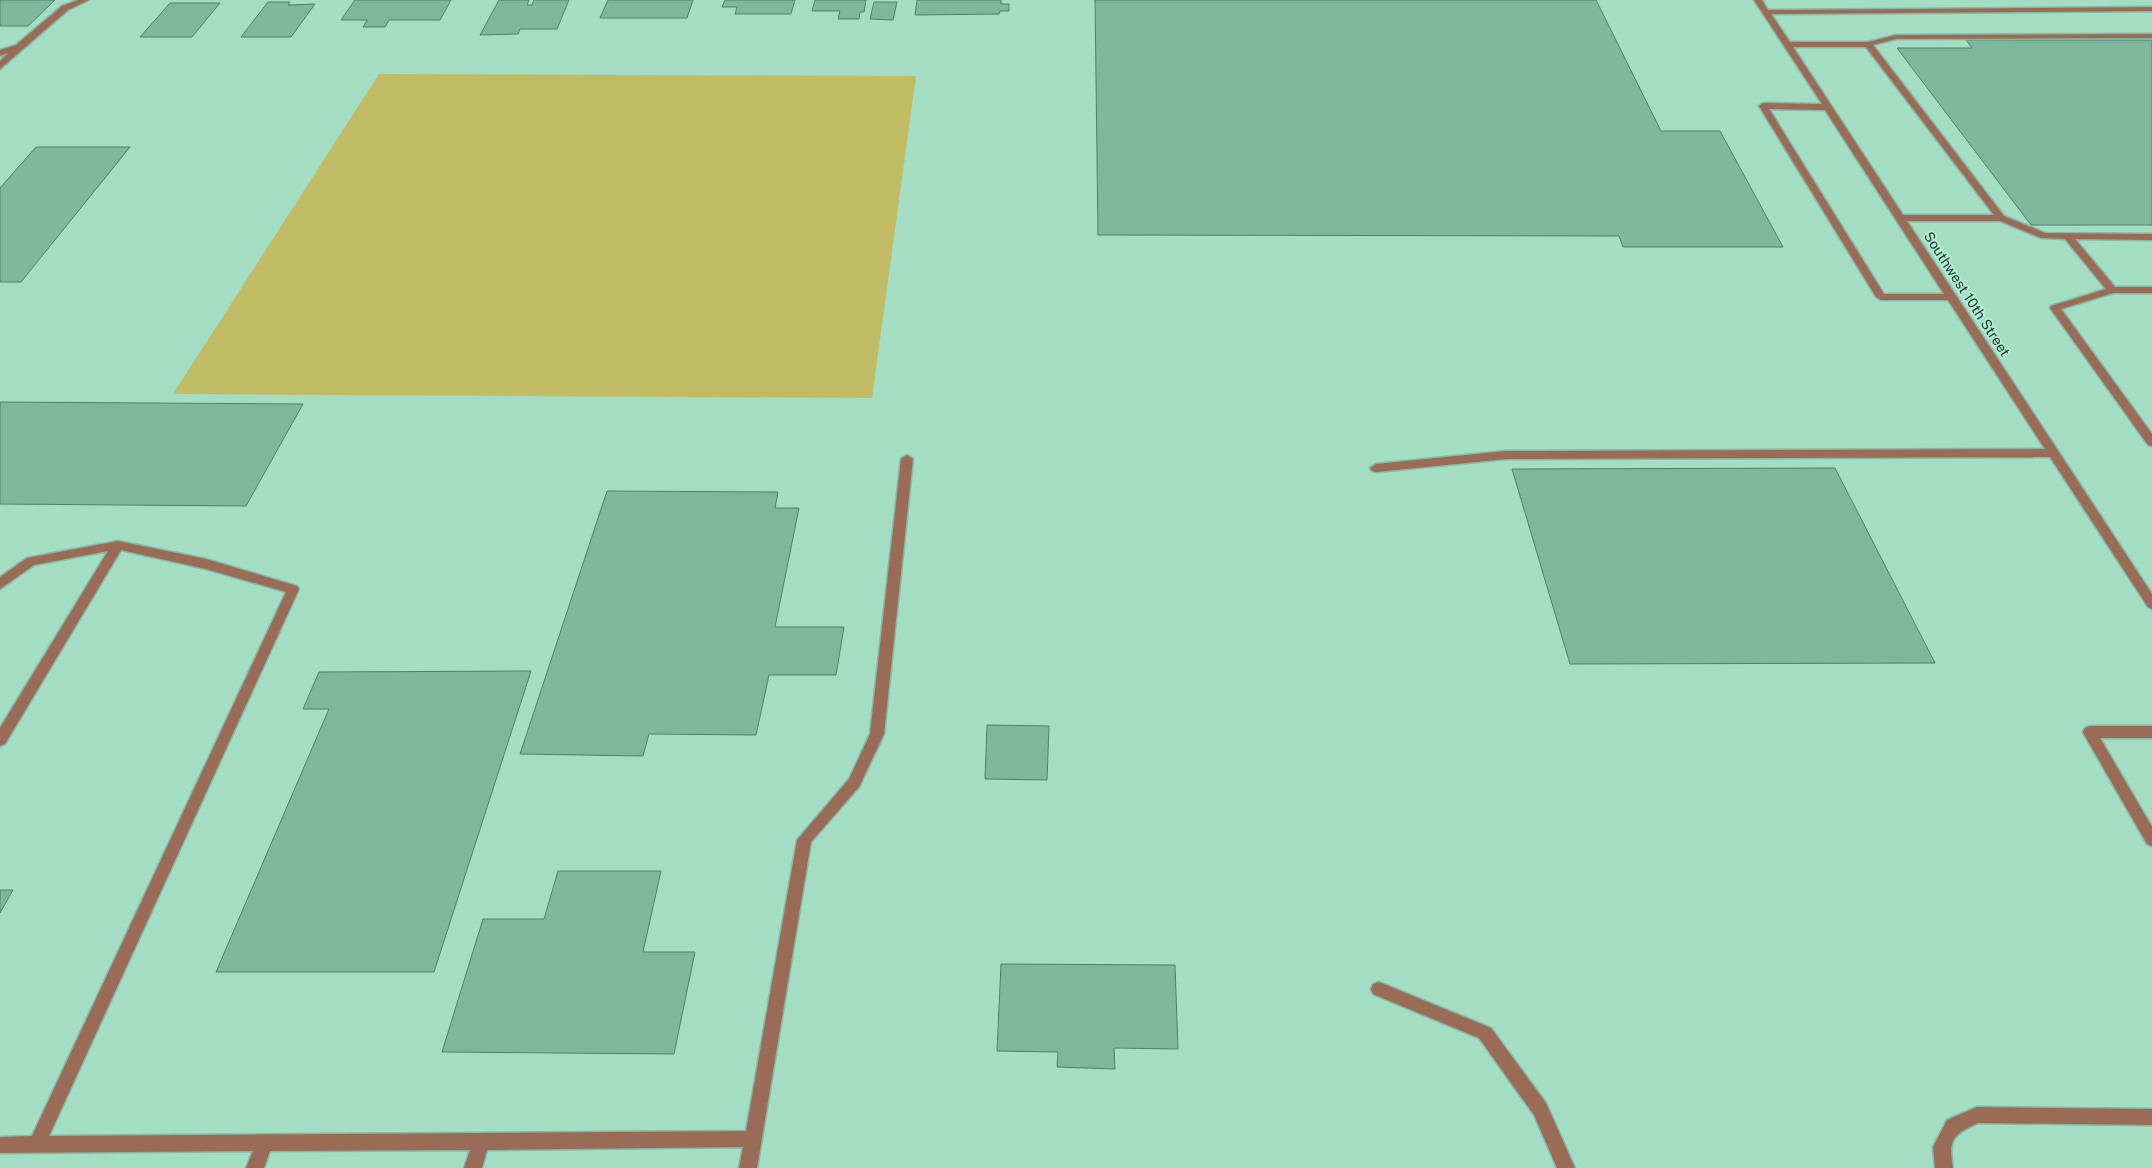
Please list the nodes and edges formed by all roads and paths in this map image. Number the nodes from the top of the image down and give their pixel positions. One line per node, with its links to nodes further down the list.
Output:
1 (84, 0): 8 (street)
2 (1758, 0): 4 (street, Southwest 10th Street)
3 (2152, 8): 4 (street)
4 (1766, 12): 7 (street, Southwest 10th Street)
5 (2152, 36): 6 (street)
6 (1868, 44): 7 (street); 13 (street)
7 (1787, 45): 11 (street, Southwest 10th Street)
8 (19, 47): 9 (street); 10 (street)
9 (0, 53)
10 (0, 66)
11 (1828, 107): 12 (street, Southwest 10th Street); 18 (street)
12 (1901, 218): 13 (street); 18 (street, Southwest 10th Street)
13 (2001, 218): 14 (street)
14 (2068, 237): 15 (street); 16 (street)
15 (2152, 237)
16 (2112, 290): 17 (street); 19 (street)
17 (2152, 290)
18 (1952, 296): 20 (street, Southwest 10th Street)
19 (2152, 442)
20 (2054, 453): 22 (street); 25 (street, Southwest 10th Street)
21 (907, 459): 31 (street)
22 (1376, 468)
23 (118, 545): 24 (street); 27 (street); 34 (street)
24 (0, 584)
25 (2152, 604)
26 (2152, 732): 28 (street)
27 (0, 740)
28 (2152, 840)
29 (1379, 989): 39 (street)
30 (2152, 1117): 40 (street)
31 (752, 1139): 32 (street); 38 (street)
32 (481, 1140): 33 (street); 37 (street)
33 (265, 1142): 34 (street); 36 (street)
34 (37, 1144): 35 (street)
35 (0, 1145)
36 (255, 1168)
37 (473, 1168)
38 (748, 1168)
39 (1566, 1168)
40 (1944, 1168)

